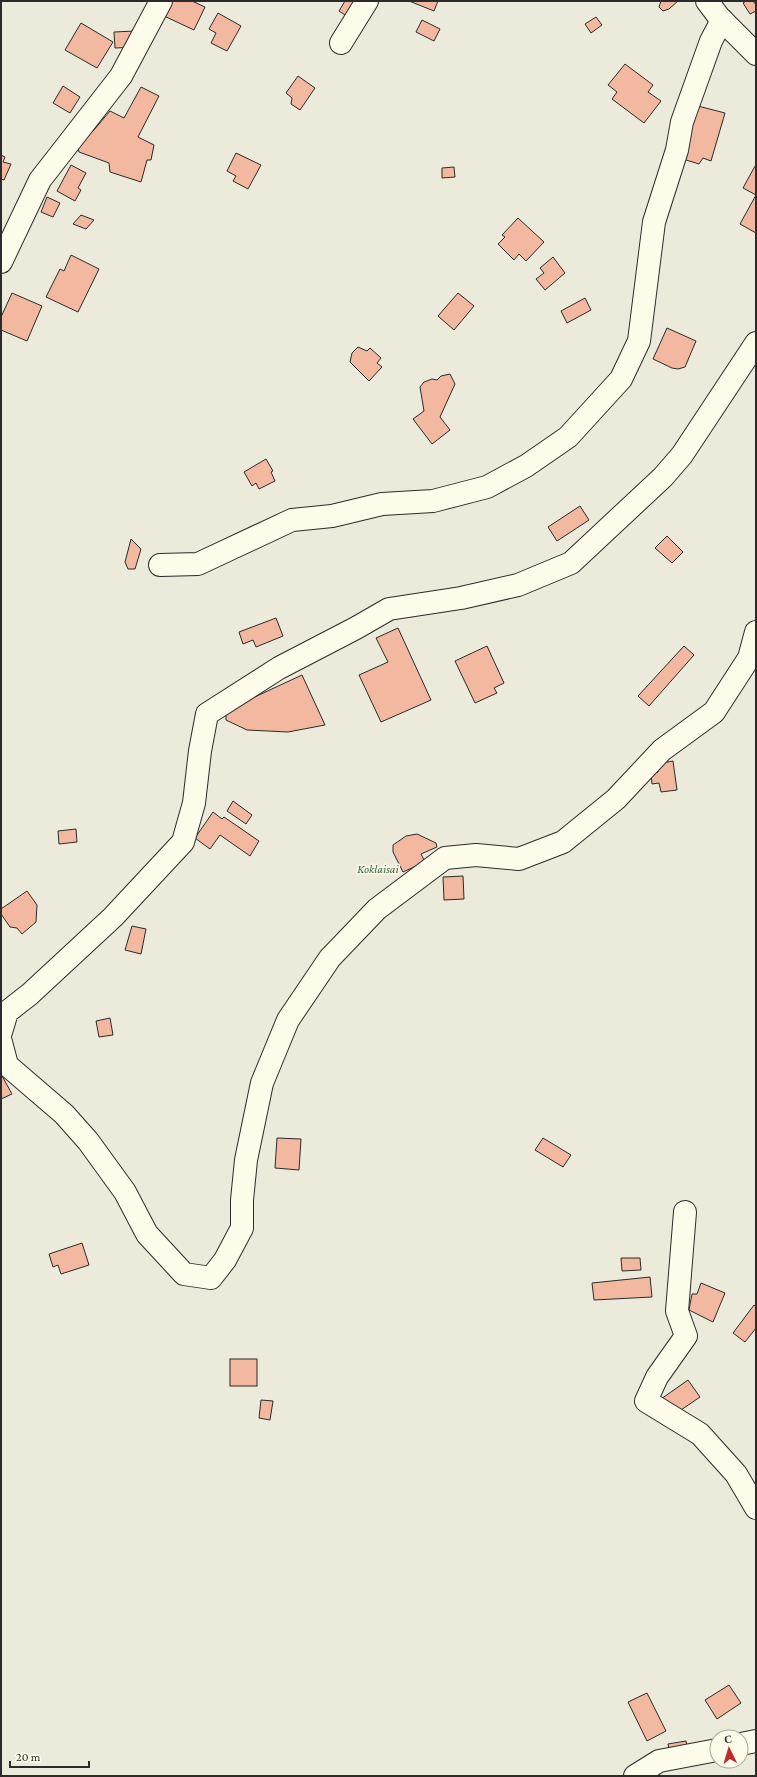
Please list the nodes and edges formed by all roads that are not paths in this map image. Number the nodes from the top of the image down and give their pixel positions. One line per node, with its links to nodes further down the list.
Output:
1 (161, 1): 7 (street)
2 (367, 1): 5 (street)
3 (707, 1): 4 (street)
4 (722, 20): 6 (street); 9 (street)
5 (341, 43)
6 (756, 54)
7 (1, 262)
8 (756, 343): 11 (street)
9 (160, 565)
10 (756, 632): 12 (street)
11 (1, 1032)
12 (1, 1042)
13 (686, 1212): 14 (street)
14 (756, 1508)
15 (709, 1752): 16 (street)
16 (635, 1776)

